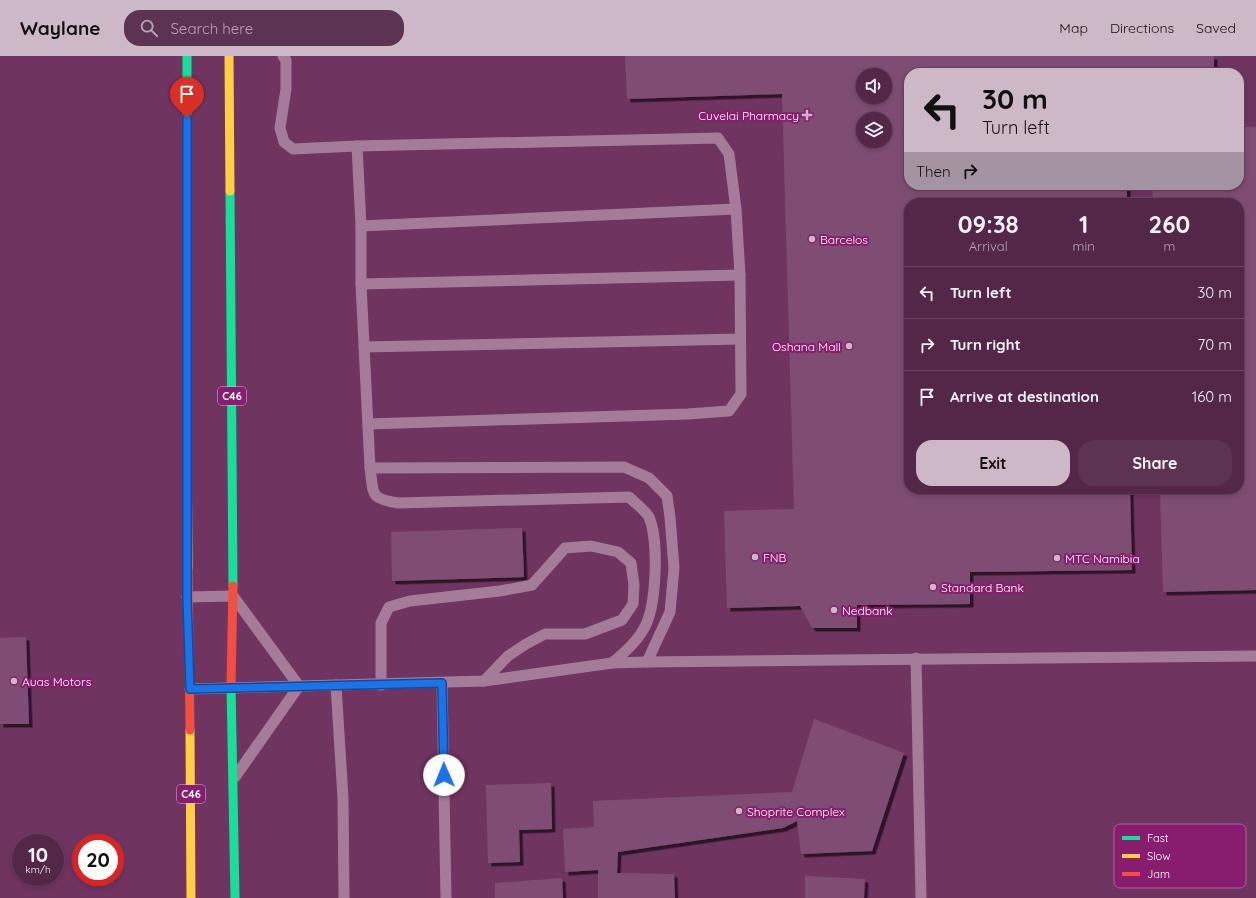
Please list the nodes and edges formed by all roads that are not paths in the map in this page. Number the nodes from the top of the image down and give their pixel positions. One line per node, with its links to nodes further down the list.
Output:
1 (187, 56): 14 (main road, C46)
2 (229, 56): 13 (main road, C46)
3 (283, 56): 4 (lane)
4 (357, 146): 5 (lane); 6 (lane)
5 (736, 210): 6 (lane); 7 (lane)
6 (361, 226): 8 (lane)
7 (740, 275): 8 (lane); 9 (lane)
8 (361, 284): 10 (lane)
9 (740, 339): 10 (lane); 11 (lane)
10 (364, 347): 11 (lane)
11 (368, 424): 12 (lane)
12 (370, 468): 17 (lane); 18 (lane)
13 (233, 596): 14 (lane); 23 (lane); 24 (main road, C46)
14 (187, 598): 25 (main road, C46)
15 (1256, 656): 16 (lane)
16 (916, 658): 17 (lane); 31 (lane)
17 (647, 662): 18 (lane)
18 (612, 663): 19 (lane)
19 (484, 681): 20 (lane); 22 (lane)
20 (442, 683): 22 (lane); 30 (lane)
21 (336, 685): 22 (lane); 23 (lane); 29 (lane)
22 (381, 685)
23 (299, 686): 24 (lane); 26 (lane)
24 (232, 688): 25 (lane); 26 (main road, C46)
25 (190, 689): 27 (main road, C46)
26 (234, 779): 28 (main road, C46)
27 (191, 898)
28 (235, 898)
29 (344, 898)
30 (446, 898)
31 (921, 898)

